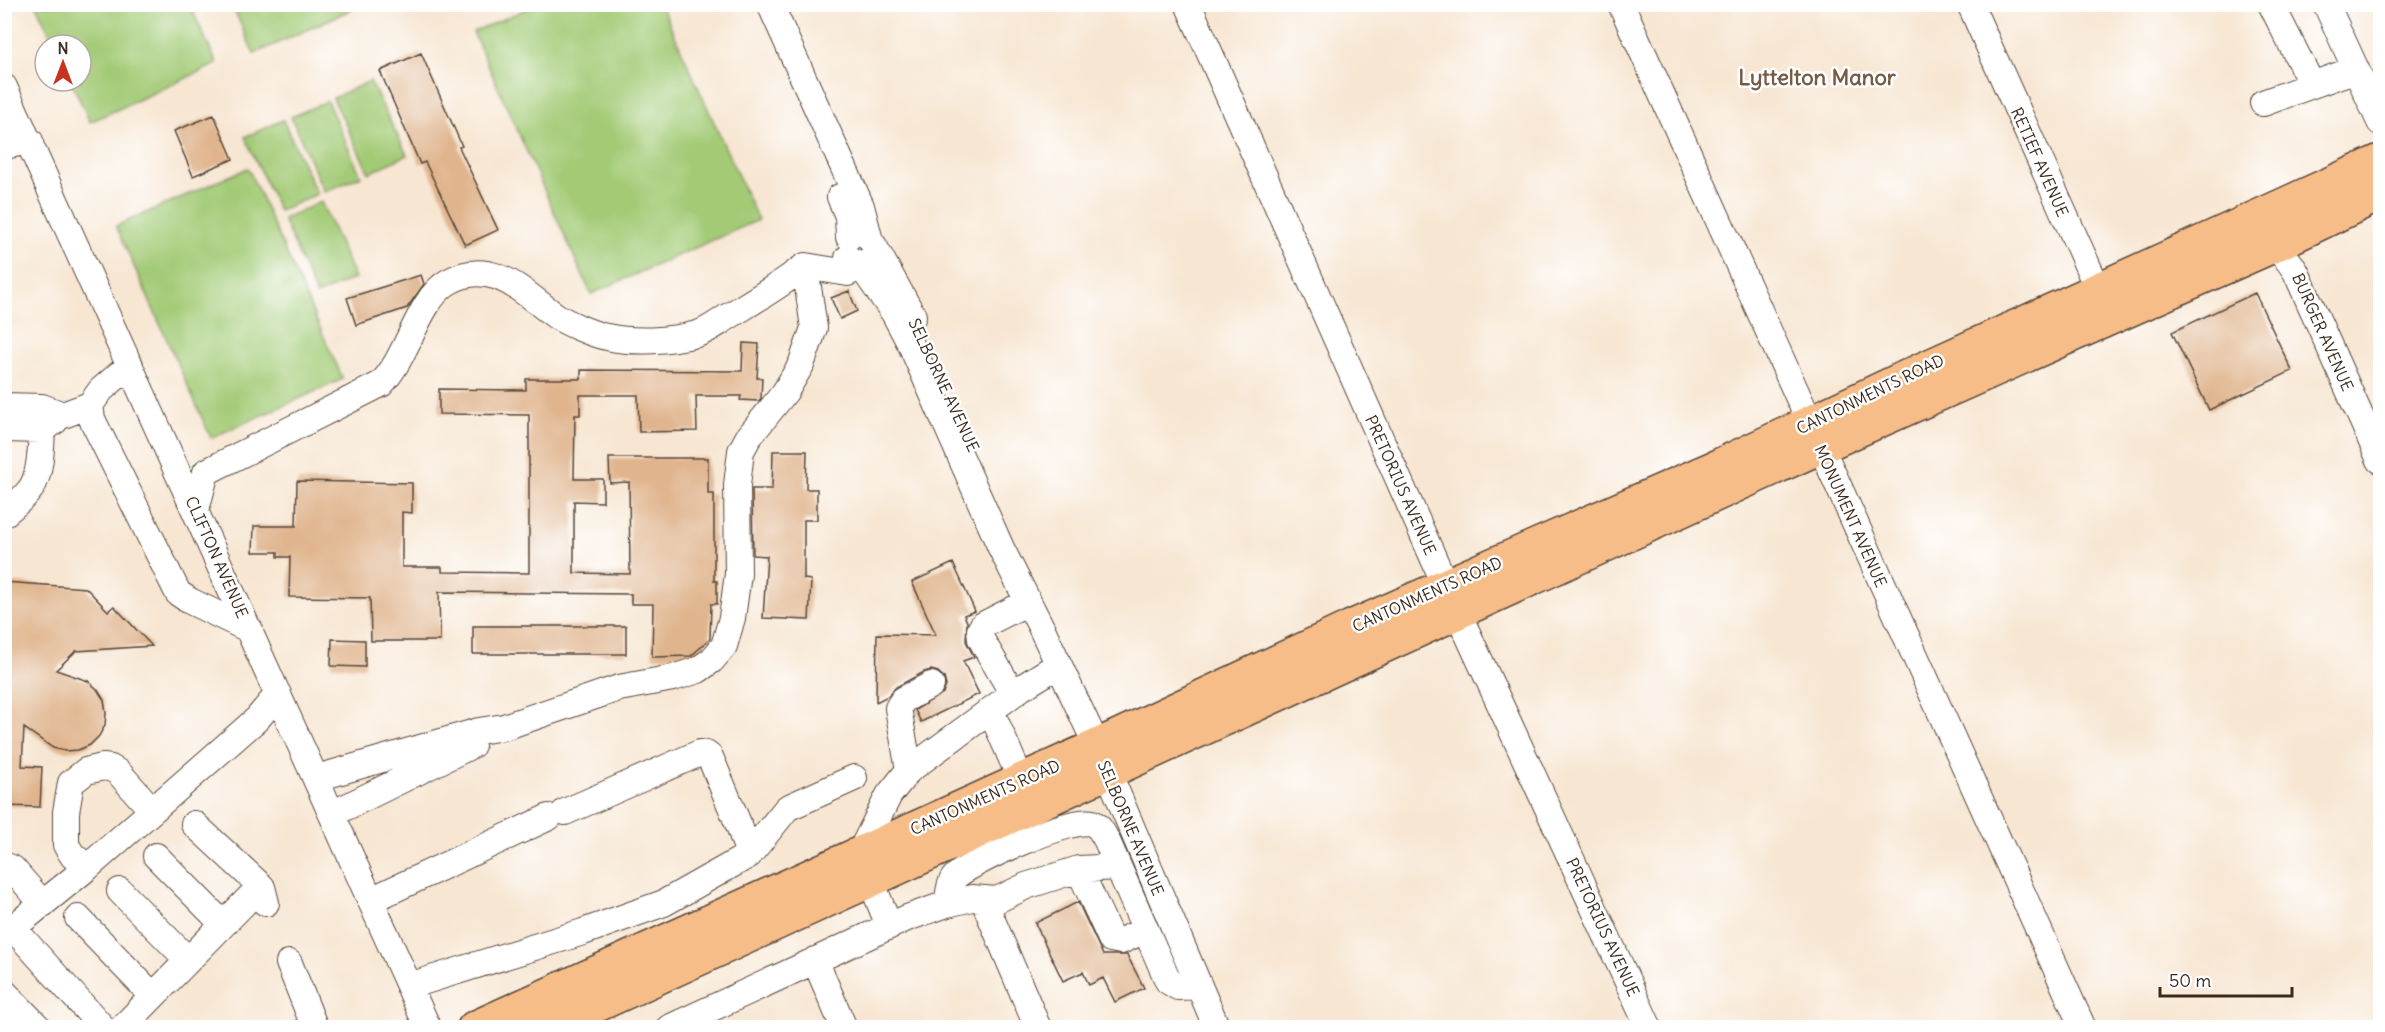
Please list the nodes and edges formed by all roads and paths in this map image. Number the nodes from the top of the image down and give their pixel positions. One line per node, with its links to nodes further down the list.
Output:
1 (754, 4): 19 (street, SELBORNE AVENUE)
2 (770, 4): 19 (street, SELBORNE AVENUE)
3 (1188, 4): 33 (street, PRETORIUS AVENUE)
4 (1621, 4): 28 (street, MONUMENT AVENUE)
5 (1970, 4): 21 (street, RETIEF AVENUE)
6 (2326, 4): 8 (street)
7 (2277, 6): 9 (street)
8 (2356, 69): 9 (street); 12 (street)
9 (2312, 85): 11 (street)
10 (4, 87): 13 (street, CLIFTON AVENUE)
11 (2263, 103)
12 (2380, 122)
13 (30, 141): 14 (street); 23 (street, CLIFTON AVENUE)
14 (4, 146)
15 (2380, 161): 17 (main road, CANTONMENTS ROAD)
16 (2380, 194): 18 (main road, CANTONMENTS ROAD)
17 (2239, 225): 18 (street, BURGER AVENUE); 21 (main road, CANTONMENTS ROAD)
18 (2275, 246): 22 (main road, CANTONMENTS ROAD); 29 (street, BURGER AVENUE)
19 (860, 248): 20 (street); 32 (street, SELBORNE AVENUE)
20 (805, 266): 30 (street); 42 (street)
21 (2097, 289): 22 (street, RETIEF AVENUE); 28 (main road, CANTONMENTS ROAD)
22 (2112, 318): 28 (main road, CANTONMENTS ROAD)
23 (130, 365): 24 (street); 30 (street, CLIFTON AVENUE)
24 (90, 405): 26 (street); 36 (street)
25 (4, 406): 26 (street)
26 (49, 418): 27 (street); 31 (street)
27 (4, 429)
28 (1815, 435): 33 (main road, CANTONMENTS ROAD); 87 (street, MONUMENT AVENUE)
29 (2380, 460)
30 (196, 510): 36 (street, CLIFTON AVENUE)
31 (4, 514)
32 (1020, 573): 34 (street, SELBORNE AVENUE); 35 (street, SELBORNE AVENUE)
33 (1452, 600): 43 (main road, CANTONMENTS ROAD); 86 (street, PRETORIUS AVENUE)
34 (1028, 602): 35 (street, SELBORNE AVENUE); 40 (street)
35 (1042, 629): 37 (street, SELBORNE AVENUE)
36 (250, 630): 39 (street, CLIFTON AVENUE)
37 (1058, 665): 40 (street); 43 (street, SELBORNE AVENUE)
38 (931, 685): 44 (street)
39 (278, 694): 45 (street, CLIFTON AVENUE); 48 (street)
40 (1013, 694): 41 (street)
41 (991, 711): 44 (street); 47 (street)
42 (504, 727): 45 (street); 49 (street)
43 (1102, 759): 47 (main road, CANTONMENTS ROAD); 54 (main road, CANTONMENTS ROAD); 72 (street, SELBORNE AVENUE)
44 (909, 770): 54 (street)
45 (317, 778): 49 (street, CLIFTON AVENUE)
46 (854, 778): 51 (street)
47 (1021, 780): 54 (main road, CANTONMENTS ROAD)
48 (152, 810): 55 (street); 55 (street)
49 (332, 814): 60 (street, CLIFTON AVENUE)
50 (194, 824): 64 (street)
51 (749, 855): 60 (street); 71 (street)
52 (156, 856): 64 (street)
53 (4, 865): 61 (street)
54 (866, 866): 65 (street); 80 (main road, CANTONMENTS ROAD); 81 (main road, CANTONMENTS ROAD)
55 (87, 867): 61 (street)
56 (1118, 867): 57 (street); 62 (street); 66 (street)
57 (1079, 869): 59 (street); 66 (street)
58 (120, 891): 68 (street)
59 (984, 899): 62 (street); 84 (street)
60 (371, 900): 71 (street, CLIFTON AVENUE)
61 (43, 904): 67 (street)
62 (947, 904): 65 (street)
63 (78, 918): 74 (street)
64 (223, 924): 68 (street)
65 (889, 926): 69 (street)
66 (1145, 930): 72 (street)
67 (9, 932): 76 (street)
68 (188, 960): 74 (street)
69 (815, 960): 82 (street); 83 (street)
70 (288, 963): 78 (street)
71 (410, 986): 79 (street, CLIFTON AVENUE)
72 (1199, 986): 85 (street, SELBORNE AVENUE)
73 (4, 992): 75 (street)
74 (153, 996): 77 (street)
75 (39, 1028)
76 (103, 1028)
77 (122, 1028)
78 (315, 1028)
79 (428, 1028)
80 (474, 1028)
81 (547, 1028)
82 (669, 1028)
83 (844, 1028)
84 (1038, 1028)
85 (1218, 1028)
86 (1649, 1028)
87 (2083, 1028)

